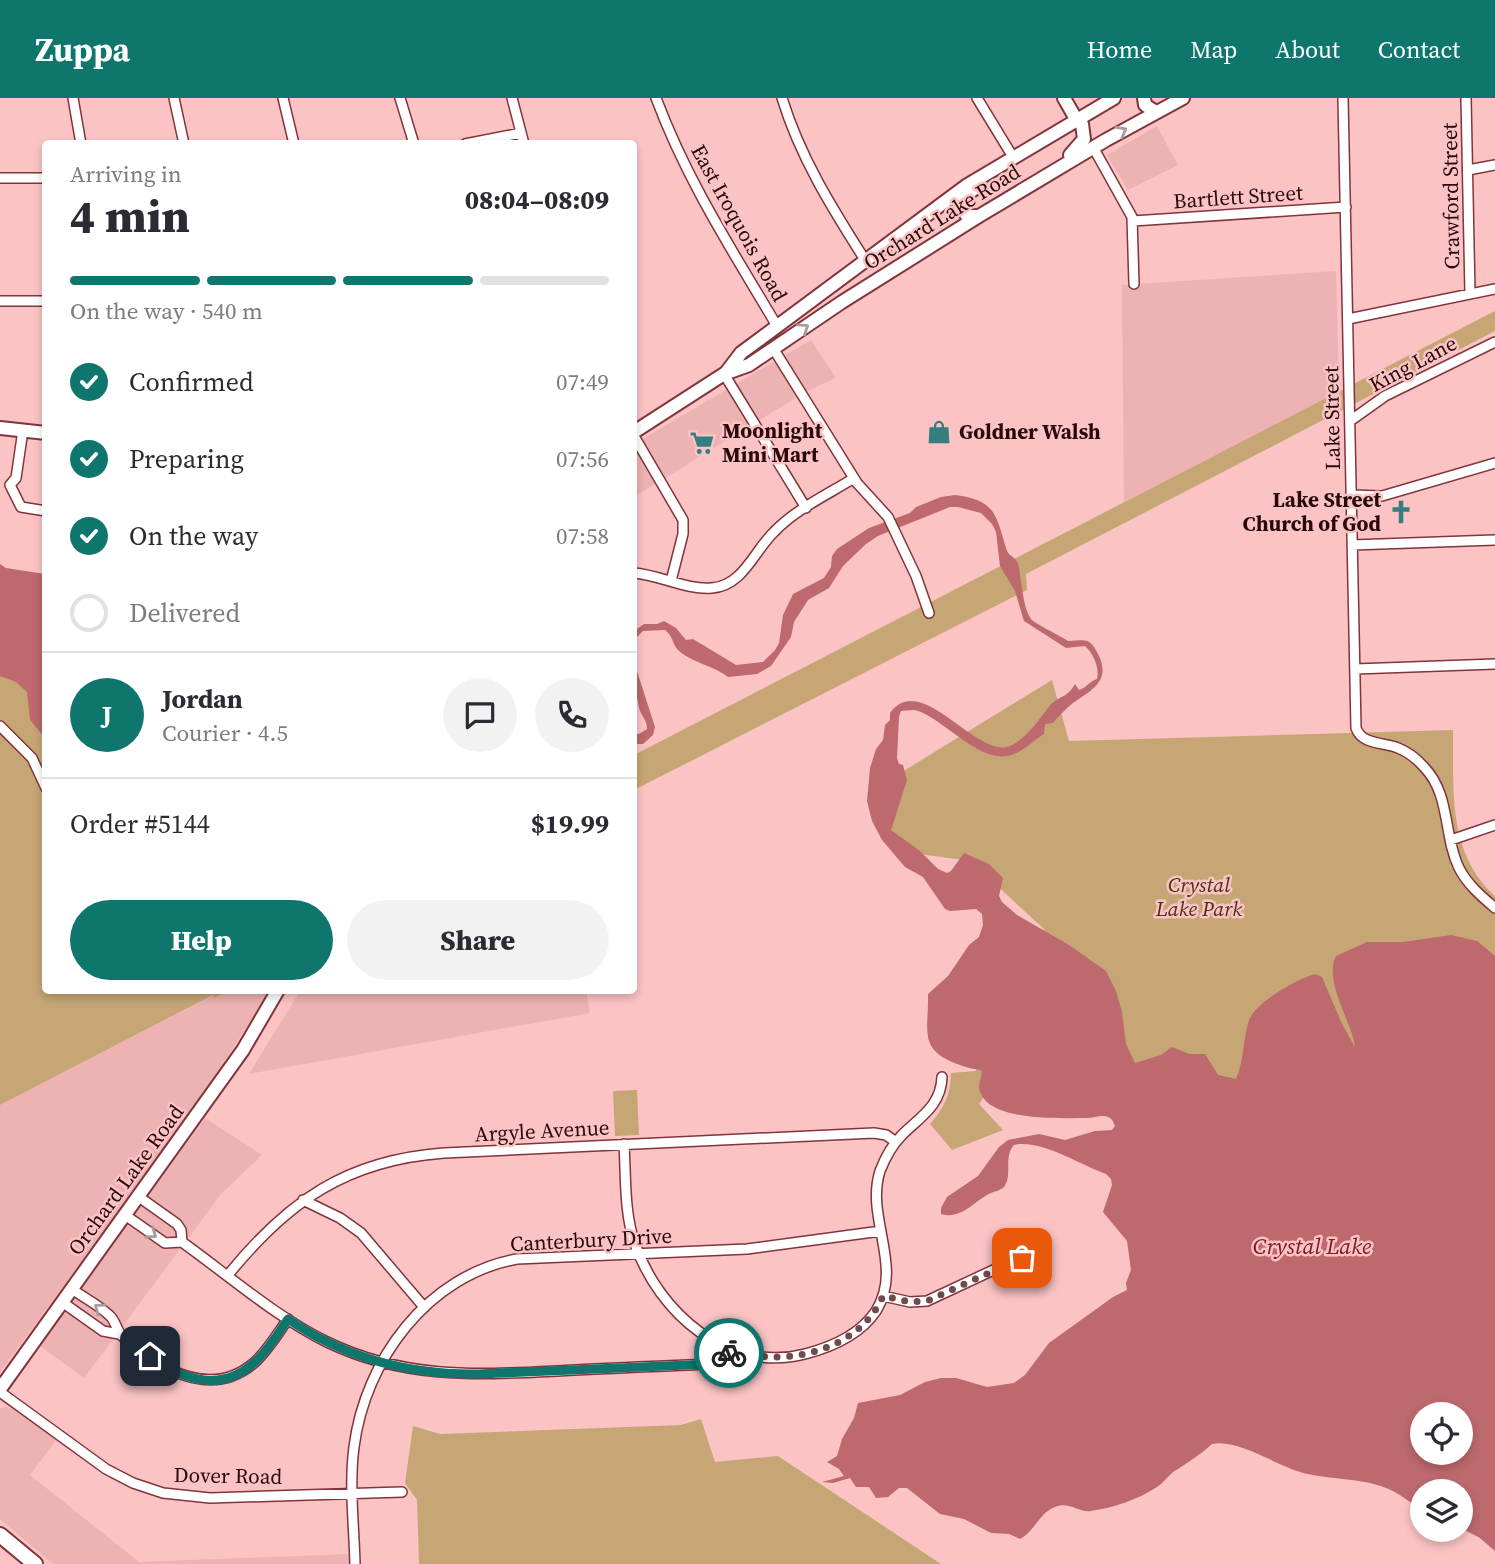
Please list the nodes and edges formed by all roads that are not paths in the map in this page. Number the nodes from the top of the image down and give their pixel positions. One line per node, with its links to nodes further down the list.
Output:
1 (73, 98): 18 (street)
2 (174, 98): 19 (street)
3 (283, 98): 20 (street)
4 (400, 98): 21 (street)
5 (512, 98): 17 (street)
6 (656, 98): 43 (street, East Iroquois Road)
7 (782, 98): 34 (street)
8 (977, 98): 25 (street)
9 (1063, 98): 16 (main road)
10 (1114, 98): 16 (main road, Orchard Lake Road)
11 (1144, 98): 15 (main road)
12 (1183, 98): 15 (main road, Orchard Lake Road)
13 (1343, 98): 31 (street, Lake Street)
14 (1466, 98): 27 (street, Crawford Street)
15 (1156, 112): 24 (main road, Orchard Lake Road, one-way to 15)
16 (1076, 119): 25 (main road, Orchard Lake Road); 30 (main road)
17 (521, 133): 22 (street); 23 (street)
18 (80, 140)
19 (183, 140)
20 (293, 140)
21 (413, 140)
22 (485, 140)
23 (523, 140)
24 (1093, 147): 30 (main road, Orchard Lake Road); 33 (street)
25 (1013, 157): 32 (main road); 34 (main road, Orchard Lake Road)
26 (1495, 165): 27 (street)
27 (1468, 170): 38 (street, Crawford Street)
28 (0, 178): 29 (street)
29 (42, 178)
30 (1000, 203): 32 (main road, Orchard Lake Road)
31 (1346, 207): 33 (street, Bartlett Street); 42 (street, Lake Street)
32 (979, 216): 41 (main road, Orchard Lake Road)
33 (1133, 221): 36 (street)
34 (865, 260): 35 (main road, Orchard Lake Road)
35 (833, 283): 41 (main road); 43 (main road, Orchard Lake Road)
36 (1134, 284)
37 (1495, 289): 38 (street)
38 (1470, 294): 42 (street)
39 (0, 301): 40 (street)
40 (42, 302)
41 (842, 302): 45 (main road, Orchard Lake Road, one-way to 41)
42 (1348, 319): 47 (street, Lake Street)
43 (777, 326): 46 (main road, Orchard Lake Road)
44 (1495, 342): 47 (street, King Lane)
45 (773, 348): 46 (main road, Orchard Lake Road); 54 (street)
46 (724, 374): 51 (main road, Orchard Lake Road); 57 (street)
47 (1350, 421): 56 (street, Lake Street)
48 (0, 428): 49 (main road)
49 (23, 430): 50 (main road); 55 (street)
50 (42, 432)
51 (637, 432)
52 (637, 439): 62 (street)
53 (1495, 463): 56 (street)
54 (854, 478): 57 (street); 63 (street)
55 (5, 485): 58 (street)
56 (1351, 495): 60 (street, Lake Street)
57 (806, 508): 62 (street)
58 (42, 511)
59 (1495, 540): 60 (street)
60 (1352, 545): 65 (street, Lake Street)
61 (637, 574): 62 (street)
62 (671, 581)
63 (929, 613)
64 (1495, 664): 65 (street)
65 (1355, 669): 69 (street, Lake Street)
66 (0, 726): 67 (street)
67 (42, 779)
68 (1495, 825): 69 (street)
69 (1451, 840): 70 (street)
70 (1495, 908)
71 (276, 994): 75 (main road, Orchard Lake Road)
72 (942, 1077): 73 (street)
73 (896, 1142): 74 (street, Argyle Avenue); 78 (street)
74 (624, 1144): 76 (street, Argyle Avenue); 80 (street)
75 (139, 1197): 77 (main road, Orchard Lake Road); 79 (street)
76 (303, 1200): 82 (street, Argyle Avenue); 86 (street)
77 (125, 1215): 79 (street, one-way to 79); 83 (main road, Orchard Lake Road)
78 (881, 1231): 80 (street, Canterbury Drive); 84 (street)
79 (182, 1242): 82 (street)
80 (639, 1254): 86 (street, Canterbury Drive); 89 (street)
81 (996, 1269): 84 (street)
82 (228, 1275): 87 (street)
83 (72, 1289): 85 (main road, Orchard Lake Road); 88 (street, one-way to 83)
84 (883, 1296): 89 (street)
85 (62, 1302): 88 (street); 91 (main road, Orchard Lake Road)
86 (424, 1307): 90 (street, Canterbury Drive)
87 (288, 1319): 88 (street); 90 (street)
88 (119, 1334)
89 (731, 1350): 90 (street)
90 (382, 1363): 93 (street, Canterbury Drive)
91 (0, 1390): 93 (street, Dover Road)
92 (402, 1492): 93 (street, Dover Road)
93 (353, 1493): 96 (street, Canterbury Drive)
94 (0, 1535): 95 (main road)
95 (35, 1564)
96 (355, 1564)

